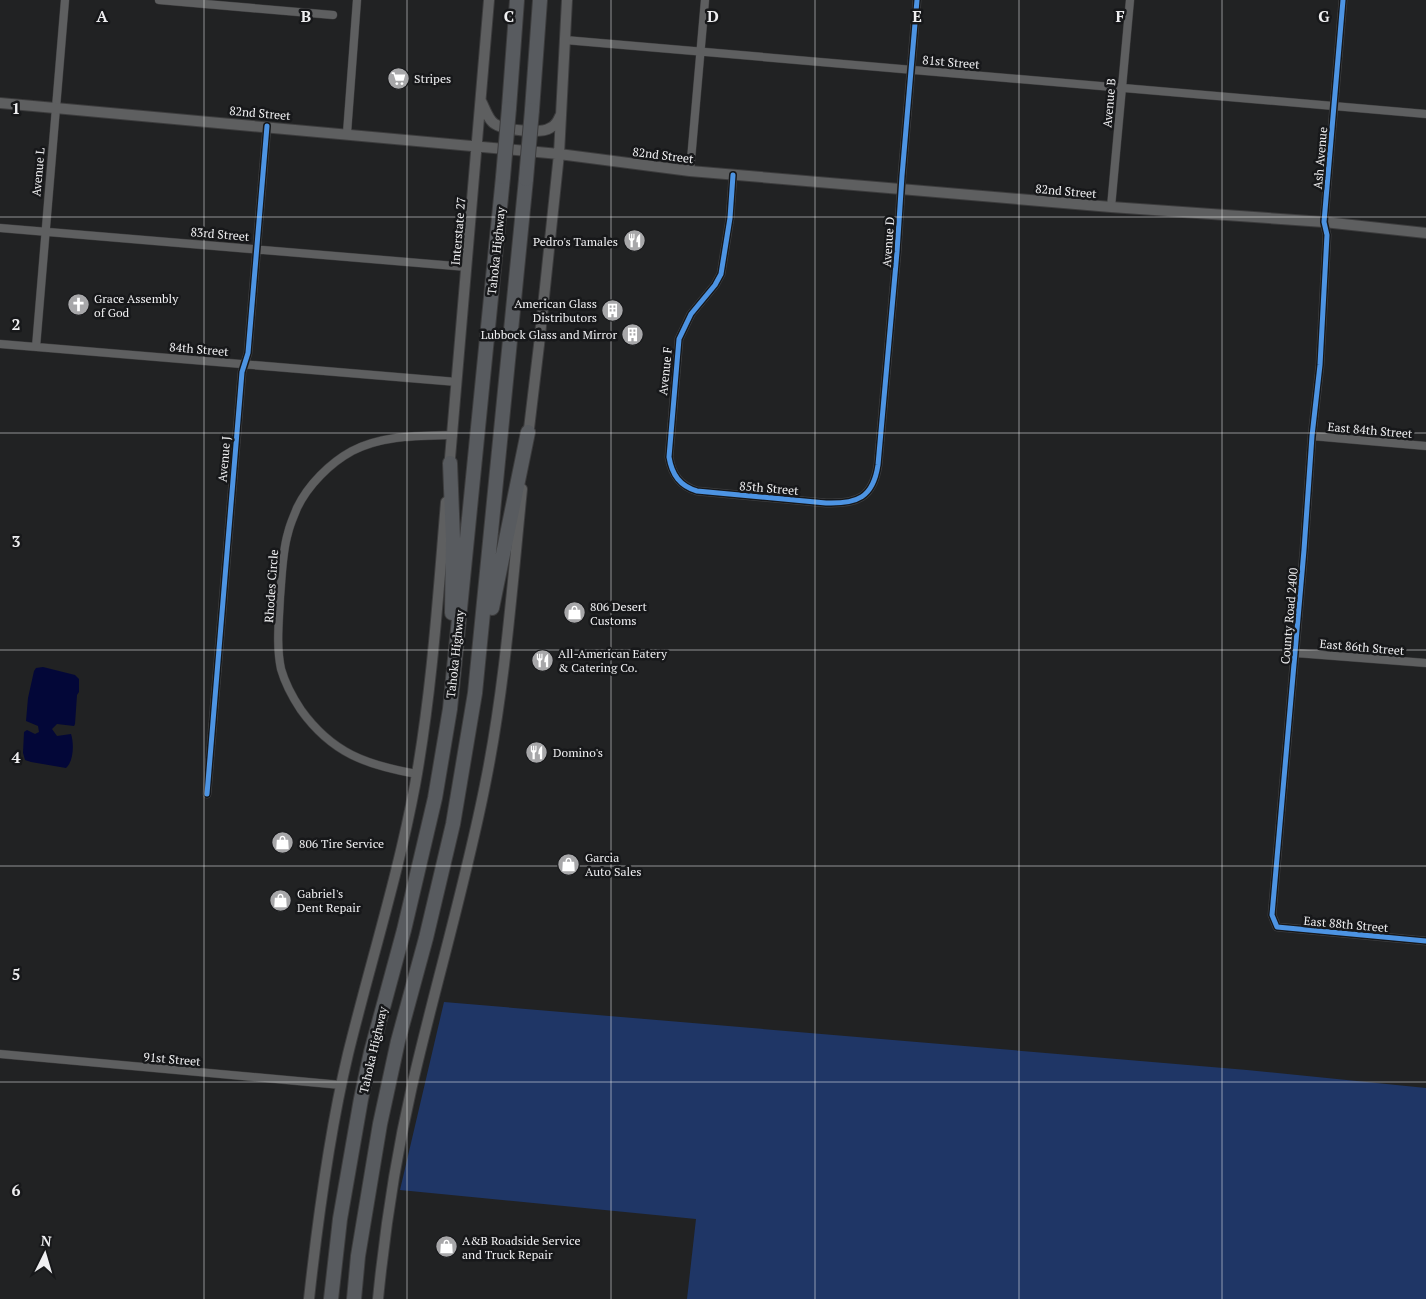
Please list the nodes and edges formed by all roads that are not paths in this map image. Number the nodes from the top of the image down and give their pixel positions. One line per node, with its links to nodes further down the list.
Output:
1 (65, 0): 21 (street, Avenue L)
2 (159, 0): 13 (street)
3 (276, 0): 13 (street)
4 (357, 0): 26 (street)
5 (489, 0): 19 (main road, Interstate 27)
6 (517, 0): 54 (highway, Tahoka Highway, bridge)
7 (540, 0): 53 (highway, Tahoka Highway, bridge)
8 (567, 0): 15 (main road)
9 (705, 0): 16 (street)
10 (917, 0): 17 (street, Avenue D)
11 (1130, 0): 18 (street, Avenue B)
12 (1343, 0): 22 (street, Ash Avenue)
13 (275, 10): 14 (street)
14 (333, 15)
15 (565, 40): 16 (street, 81st Street); 23 (main road)
16 (700, 52): 17 (street, 81st Street); 29 (street)
17 (911, 70): 18 (street, 81st Street); 31 (street, Avenue D)
18 (1122, 88): 22 (street, 81st Street); 32 (street, Avenue B)
19 (481, 100): 23 (main road); 27 (main road, Interstate 27)
20 (0, 103): 21 (main road, 82nd Street)
21 (55, 107): 25 (main road, 82nd Street); 35 (street, Avenue L)
22 (1334, 107): 24 (street, 81st Street); 33 (street, Ash Avenue)
23 (562, 112): 28 (main road)
24 (1426, 114)
25 (267, 126): 26 (main road, 82nd Street); 37 (street, Avenue J)
26 (346, 134): 27 (main road, 82nd Street)
27 (477, 147): 28 (main road, 82nd Street); 38 (main road, Interstate 27)
28 (559, 154): 29 (main road, 82nd Street); 44 (main road)
29 (690, 171): 30 (main road, 82nd Street)
30 (732, 174): 31 (main road, 82nd Street); 49 (street, Avenue F)
31 (901, 189): 32 (main road, 82nd Street); 50 (street, Avenue D)
32 (1111, 207): 33 (main road, 82nd Street)
33 (1324, 222): 36 (main road, 82nd Street); 39 (street, Ash Avenue)
34 (0, 228): 35 (street, 83rd Street)
35 (45, 231): 37 (street, 83rd Street); 41 (street, Avenue L)
36 (1426, 233)
37 (257, 249): 38 (street, 83rd Street); 42 (street, Avenue J)
38 (467, 267): 43 (main road, Interstate 27)
39 (1322, 318): 46 (street, County Road 2400)
40 (0, 344): 41 (street, 84th Street)
41 (36, 347): 42 (street, 84th Street)
42 (244, 364): 43 (street, 84th Street); 56 (street, Avenue J)
43 (457, 382): 45 (main road, Interstate 27)
44 (528, 432): 53 (highway); 68 (main road)
45 (452, 435): 48 (main road, Interstate 27); 55 (street, Rhodes Circle)
46 (1312, 436): 47 (street, East 84th Street); 51 (street, County Road 2400)
47 (1426, 446)
48 (450, 464): 54 (highway); 55 (main road, Tahoka Highway)
49 (670, 464): 50 (street, 85th Street)
50 (874, 484)
51 (1296, 653): 52 (street, East 86th Street); 57 (street, County Road 2400)
52 (1426, 664)
53 (477, 680): 62 (highway, Tahoka Highway)
54 (452, 681): 61 (highway, Tahoka Highway)
55 (417, 774): 60 (main road, Tahoka Highway)
56 (207, 794)
57 (1272, 915): 58 (street, East 88th Street)
58 (1426, 941)
59 (0, 1054): 60 (street, 91st Street)
60 (341, 1085): 63 (main road, Tahoka Highway)
61 (340, 1225): 64 (highway); 65 (highway, Tahoka Highway)
62 (359, 1247): 66 (highway, Tahoka Highway); 67 (highway)
63 (309, 1299)
64 (324, 1299)
65 (331, 1299)
66 (354, 1299)
67 (359, 1299)
68 (378, 1299)

